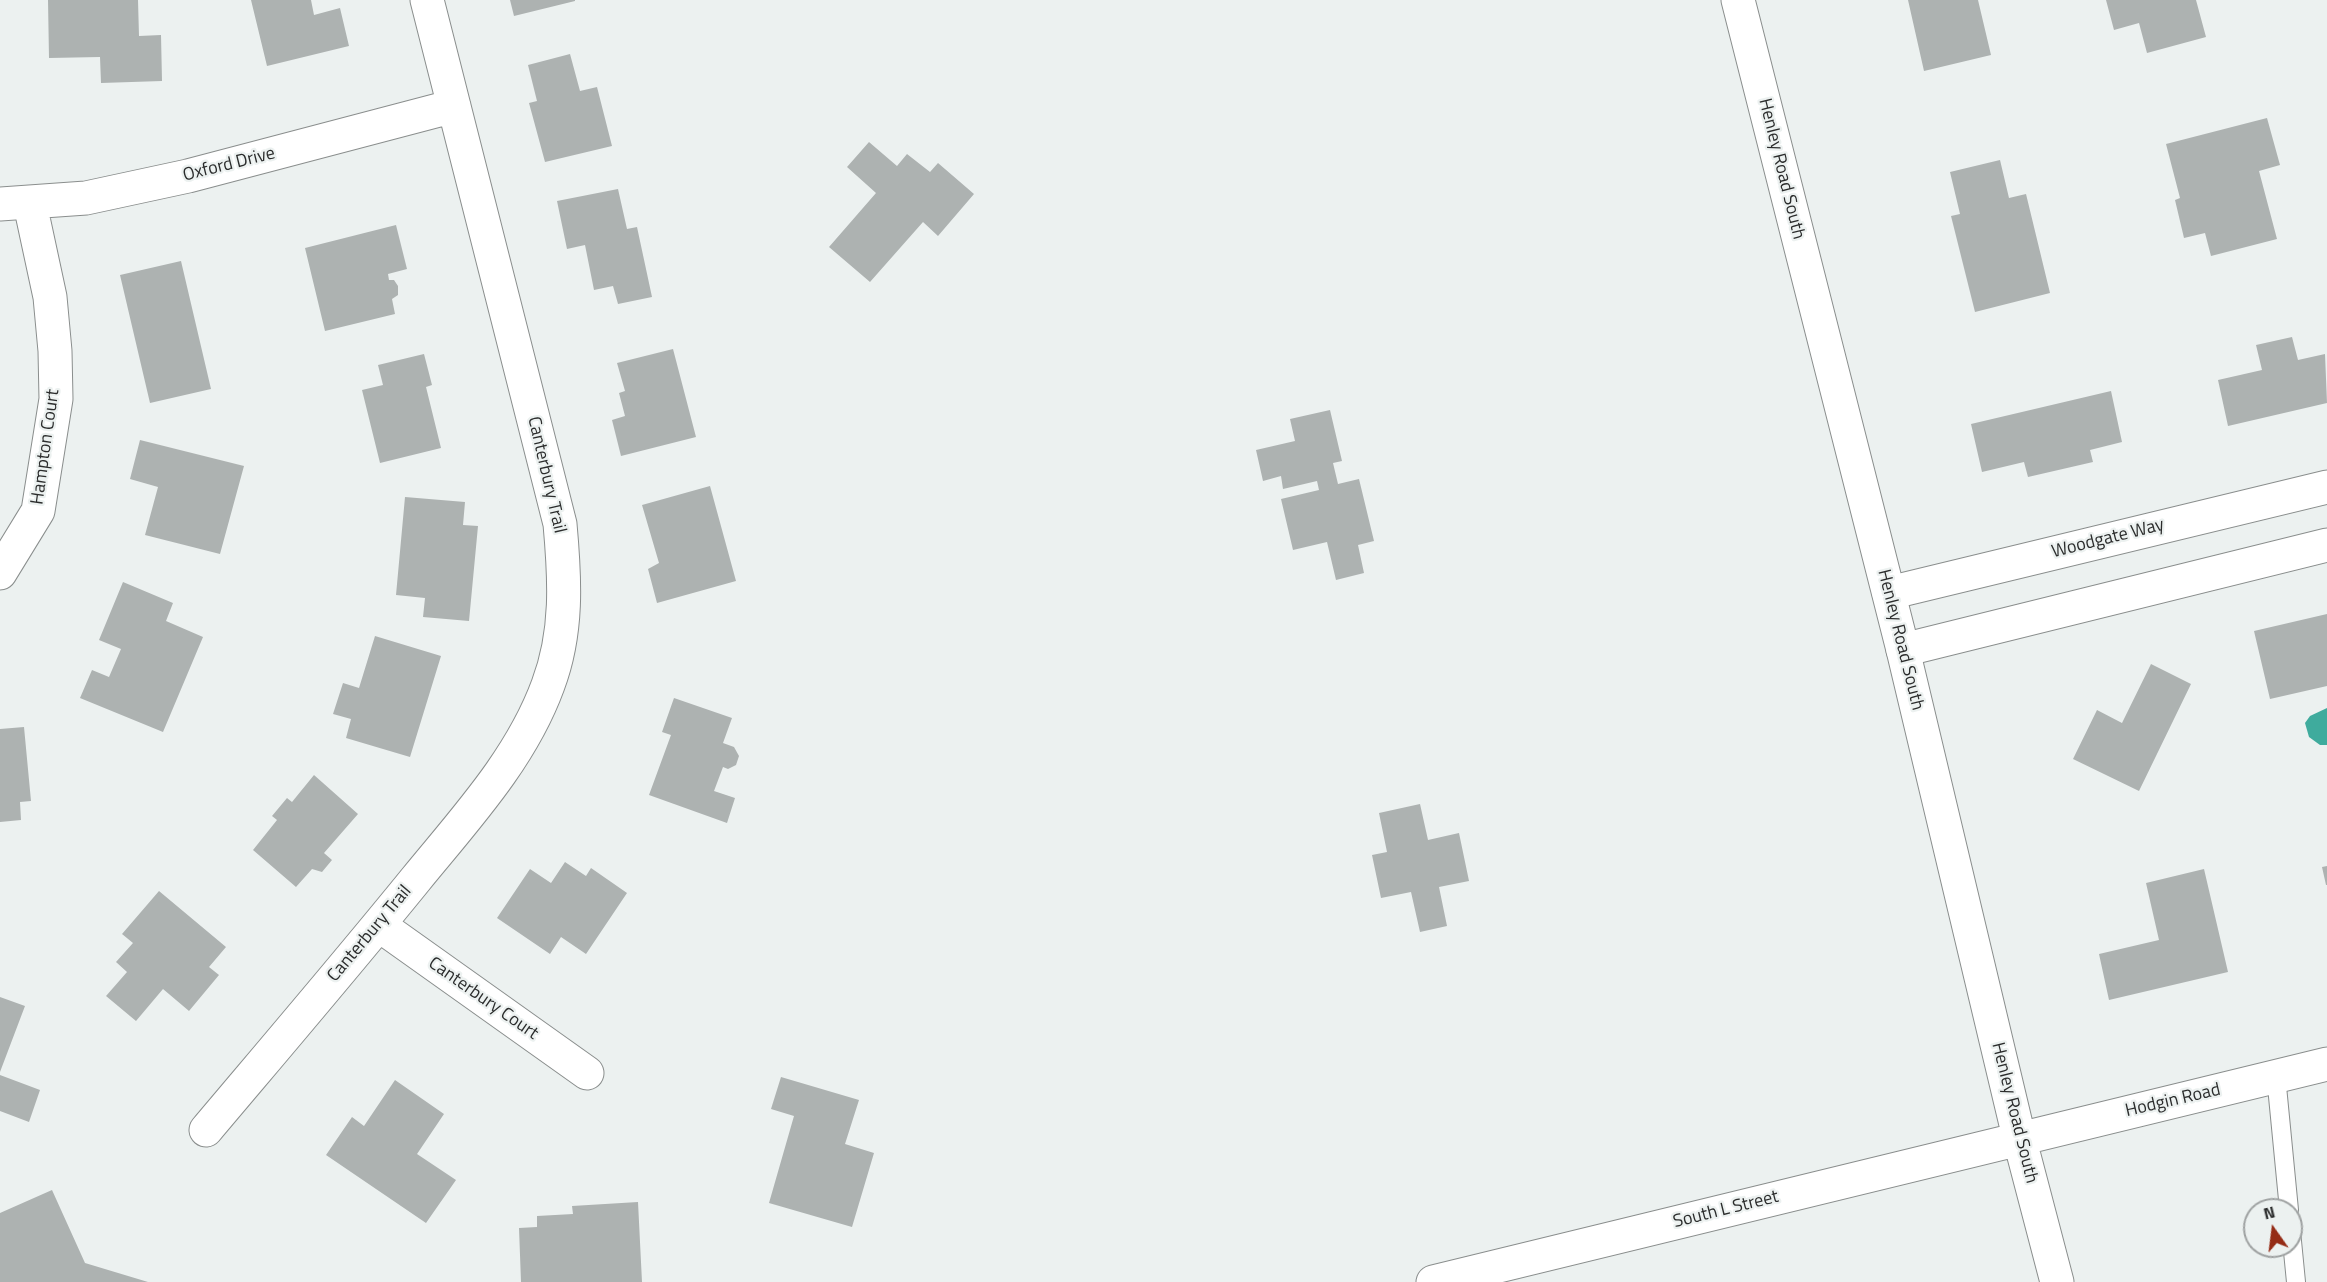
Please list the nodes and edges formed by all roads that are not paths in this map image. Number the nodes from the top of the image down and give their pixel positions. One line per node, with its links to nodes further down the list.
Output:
1 (427, 0): 3 (street, Canterbury Trail)
2 (1738, 0): 8 (street, Henley Road South)
3 (454, 106): 4 (street, Oxford Drive); 10 (street, Canterbury Trail)
4 (15, 204): 7 (street, Hampton Court)
5 (2327, 487): 8 (street, Woodgate Way)
6 (2327, 545): 9 (street)
7 (0, 573)
8 (1889, 593): 9 (street, Henley Road South)
9 (1903, 650): 15 (street, Henley Road South)
10 (379, 925): 12 (street, Canterbury Court); 14 (street, Canterbury Trail)
11 (2327, 1064): 13 (street, Hodgin Road)
12 (587, 1073)
13 (2276, 1076): 15 (street, Hodgin Road); 16 (lane)
14 (206, 1130)
15 (2019, 1137): 18 (street, South L Street); 19 (street, Henley Road South)
16 (2288, 1198)
17 (2294, 1258): 20 (lane)
18 (1433, 1282)
19 (2057, 1282)
20 (2296, 1282)

